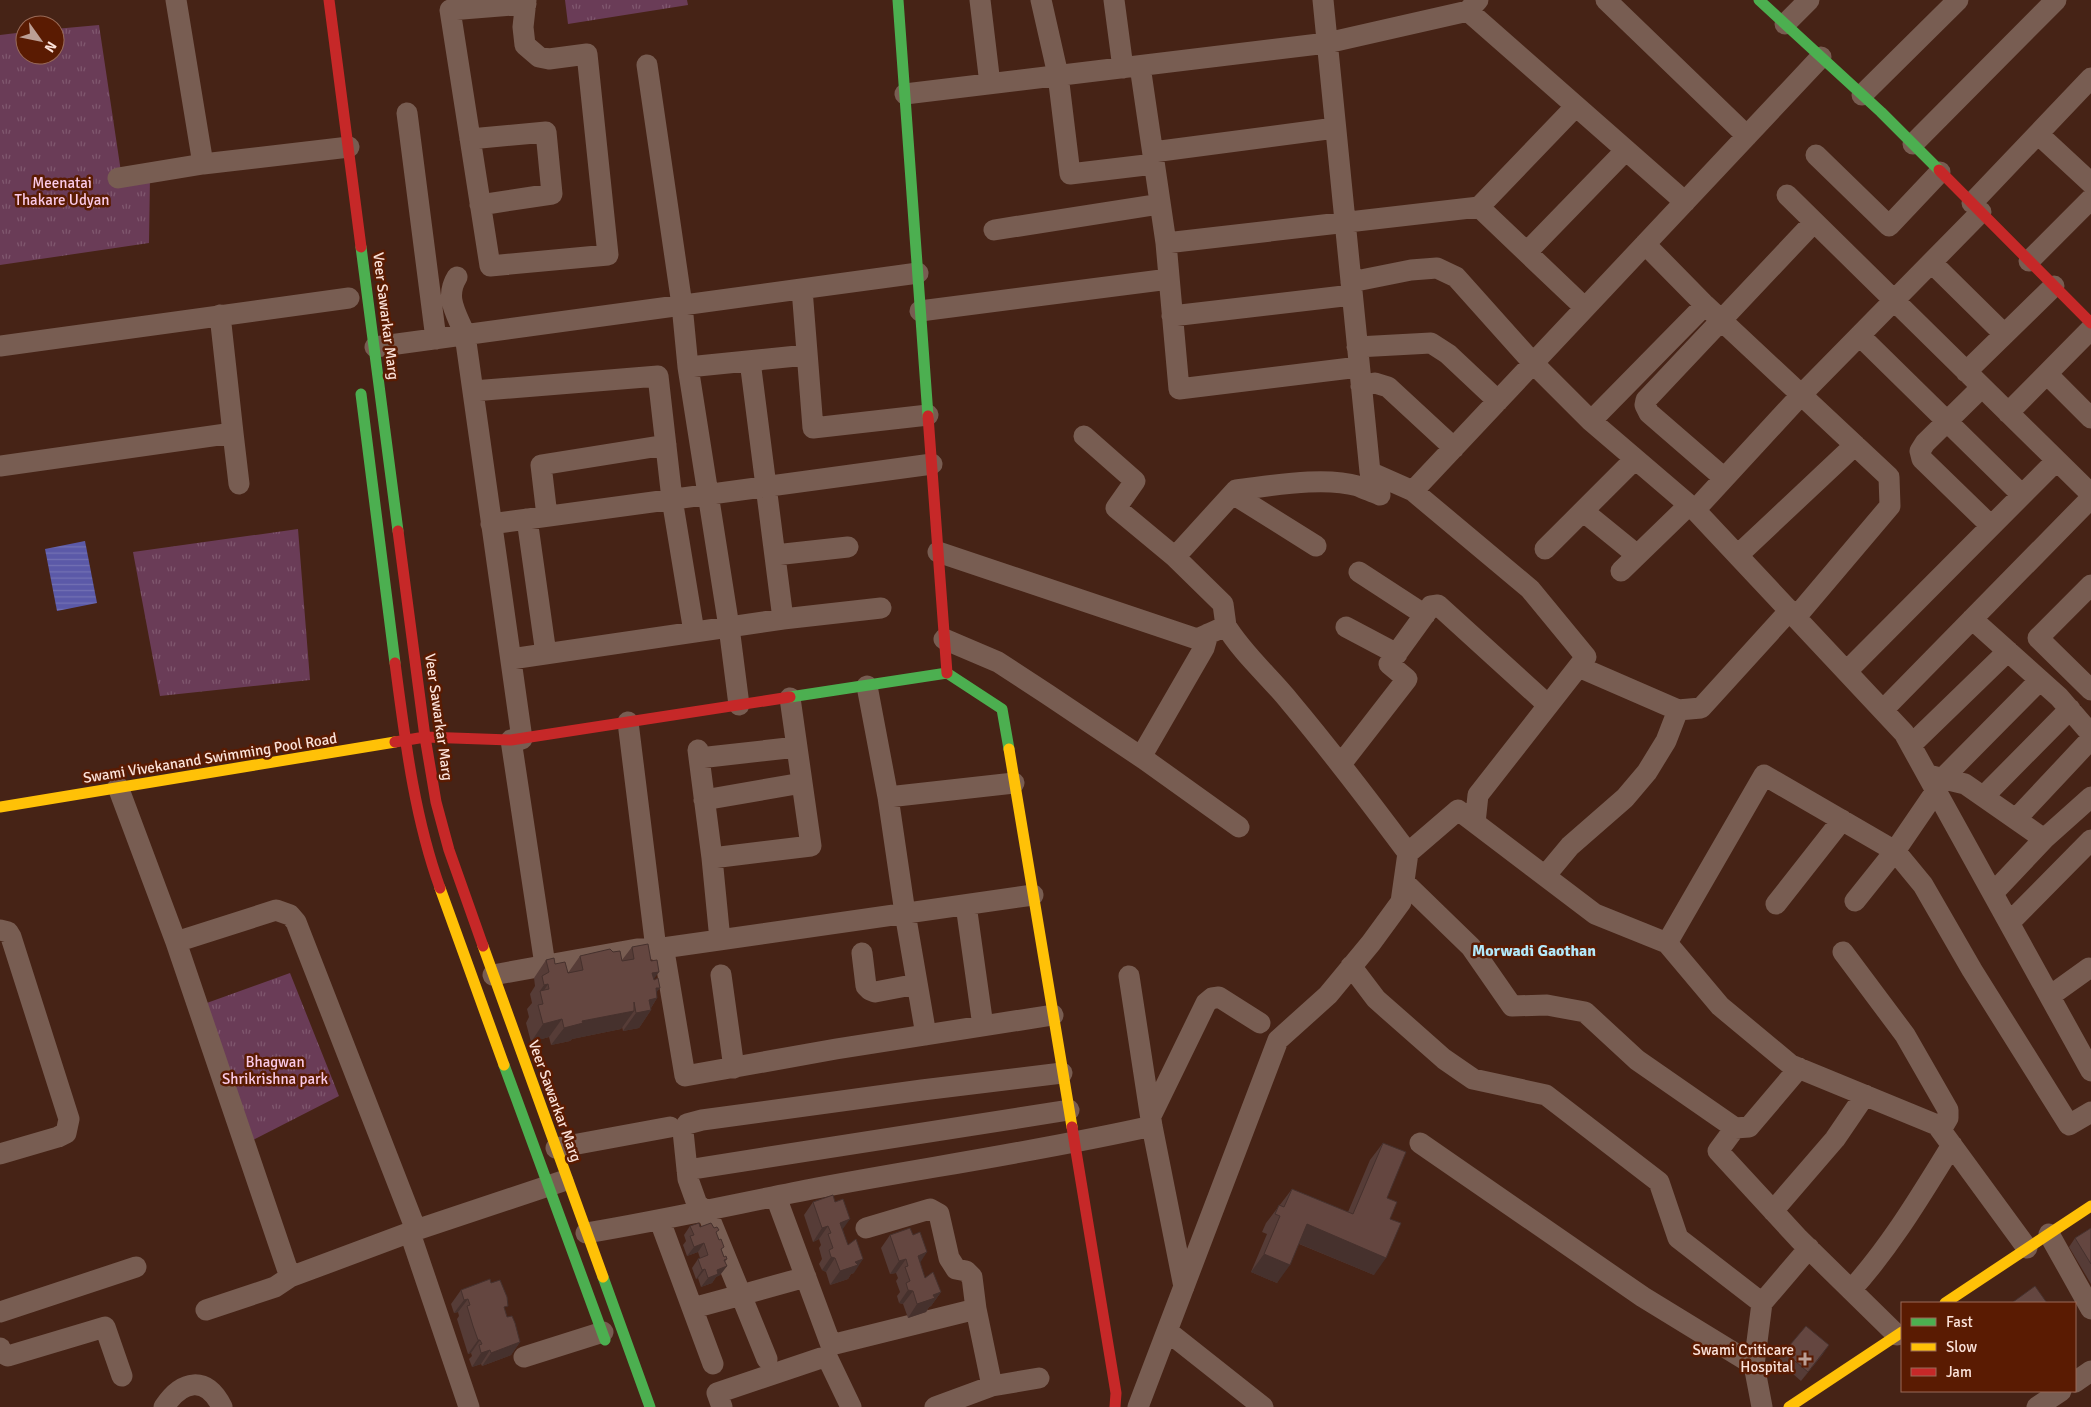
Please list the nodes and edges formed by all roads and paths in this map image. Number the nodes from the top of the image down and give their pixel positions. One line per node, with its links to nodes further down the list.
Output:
1 (176, 0): 36 (street)
2 (328, 0): 32 (street, Veer Sawarkar Marg)
3 (898, 0): 23 (street)
4 (980, 0): 22 (street)
5 (1042, 0): 20 (street)
6 (1114, 0): 19 (street)
7 (1322, 0): 16 (street)
8 (1606, 0): 29 (street)
9 (1759, 0): 15 (street)
10 (1809, 0): 15 (street)
11 (1958, 0): 24 (street)
12 (2056, 0): 31 (street)
13 (526, 2): 30 (street); 44 (street)
14 (1473, 6): 16 (street); 25 (street)
15 (1785, 24): 17 (street)
16 (1327, 42): 19 (street); 27 (street)
17 (1821, 57): 24 (street); 29 (street)
18 (647, 65): 63 (street)
19 (1131, 66): 20 (street); 35 (street)
20 (1058, 75): 22 (street); 35 (street)
21 (2091, 78): 28 (street)
22 (990, 84): 23 (street)
23 (905, 94): 55 (street)
24 (1862, 95): 31 (street)
25 (1576, 106): 33 (street); 45 (street)
26 (407, 113): 74 (street)
27 (1336, 128): 35 (street); 47 (street)
28 (2038, 134): 39 (street); 46 (street)
29 (1747, 136): 42 (street)
30 (470, 139): 44 (street); 44 (street)
31 (1913, 144): 37 (street)
32 (336, 149): 36 (street); 76 (street, Veer Sawarkar Marg)
33 (1626, 150): 42 (street); 52 (street)
34 (1816, 155): 37 (street)
35 (1153, 158): 43 (street)
36 (203, 164): 38 (street)
37 (1940, 172): 46 (street)
38 (118, 178)
39 (2091, 183)
40 (1787, 195): 48 (street)
41 (2091, 199): 53 (street)
42 (1685, 202): 51 (street)
43 (1160, 204): 49 (street); 50 (street)
44 (480, 205)
45 (1479, 206): 47 (street); 52 (street)
46 (1976, 208): 53 (street); 54 (street)
47 (1344, 221): 50 (street); 60 (street)
48 (1814, 222): 62 (street); 70 (street)
49 (994, 230)
50 (1166, 243): 57 (street)
51 (1645, 244): 64 (street); 65 (street)
52 (1527, 252): 65 (street)
53 (2029, 261): 58 (street)
54 (1932, 263): 62 (street); 71 (street)
55 (918, 273): 59 (street); 66 (street)
56 (457, 278): 72 (street)
57 (1169, 279): 66 (street); 68 (street)
58 (2054, 286): 69 (street); 71 (street)
59 (802, 289): 63 (street); 77 (street)
60 (1351, 289): 68 (street); 79 (street); 80 (street)
61 (349, 298): 67 (street)
62 (1893, 301): 73 (street); 82 (street)
63 (682, 305): 72 (street); 81 (street)
64 (1705, 305): 70 (street); 92 (street)
65 (1585, 308): 79 (street)
66 (920, 311): 90 (street)
67 (220, 315): 75 (street); 94 (street)
68 (1172, 316): 80 (street)
69 (2088, 316): 83 (street)
70 (1722, 320): 87 (street); 103 (street)
71 (2004, 334): 82 (street)
72 (465, 335): 74 (street); 86 (street)
73 (1860, 336): 87 (street); 93 (street)
74 (436, 339): 76 (street)
75 (0, 346)
76 (375, 347): 158 (street, Veer Sawarkar Marg)
77 (807, 355): 78 (street); 90 (street)
78 (750, 361): 81 (street); 105 (street)
79 (1534, 363): 88 (street); 92 (street)
80 (1359, 366): 88 (street); 98 (street); 106 (street)
81 (688, 368): 107 (street)
82 (1966, 372): 85 (street)
83 (2047, 374): 89 (street); 91 (street)
84 (360, 386): 161 (street, Veer Sawarkar Marg)
85 (1982, 387): 89 (street); 93 (street)
86 (473, 391): 96 (street); 117 (street)
87 (1802, 394): 97 (street); 103 (street)
88 (1498, 401): 98 (street)
89 (2008, 413): 100 (street)
90 (928, 415): 101 (street)
91 (2091, 418)
92 (1591, 421): 99 (street)
93 (1947, 422): 111 (street); 118 (street)
94 (233, 433): 102 (street); 104 (street)
95 (1084, 436): 126 (street)
96 (666, 445): 113 (street); 116 (street)
97 (1855, 445): 125 (street); 131 (street)
98 (1454, 448): 106 (street)
99 (1635, 459): 114 (street); 115 (street)
100 (2056, 461): 109 (street); 111 (street)
101 (932, 464): 105 (street); 122 (street)
102 (0, 466)
103 (1724, 478): 114 (street)
104 (239, 484)
105 (766, 486): 107 (street); 123 (street)
106 (1413, 490): 144 (street)
107 (708, 494): 113 (street); 135 (street)
108 (1233, 494): 110 (street); 119 (street); 126 (street)
109 (2091, 494)
110 (1380, 495)
111 (2022, 495): 118 (street)
112 (2091, 498): 134 (street)
113 (672, 499): 116 (street); 138 (street)
114 (1692, 507): 124 (street); 125 (street)
115 (1584, 511): 121 (street); 124 (street)
116 (537, 518): 117 (street); 141 (street)
117 (491, 524): 143 (street)
118 (1990, 526): 145 (street)
119 (1316, 546)
120 (848, 547): 123 (street)
121 (1545, 549)
122 (938, 552): 137 (street); 139 (street)
123 (775, 555): 133 (street)
124 (1637, 555): 127 (street)
125 (1738, 555): 131 (street)
126 (1175, 557): 137 (street)
127 (1621, 571)
128 (1359, 572): 132 (street)
129 (2091, 585): 149 (street)
130 (881, 608): 133 (street)
131 (1793, 614): 145 (street); 154 (street)
132 (1425, 615): 142 (street); 152 (street)
133 (783, 619): 135 (street)
134 (1972, 619): 140 (street); 155 (street)
135 (729, 627): 138 (street); 151 (street)
136 (1346, 627): 142 (street)
137 (1217, 630): 164 (street); 165 (street)
138 (694, 632): 141 (street)
139 (944, 638): 146 (street); 164 (street)
140 (2008, 651): 147 (street); 162 (street)
141 (546, 654): 143 (street)
142 (1397, 654): 165 (street)
143 (511, 659): 160 (street)
144 (1579, 667): 152 (street); 154 (street)
145 (1846, 671): 155 (street)
146 (947, 673): 148 (street, Swami Vivekanand Swimming Pool Road); 168 (street)
147 (2040, 680): 153 (street); 166 (street)
148 (866, 686): 150 (street, Swami Vivekanand Swimming Pool Road); 171 (street)
149 (2091, 690)
150 (790, 698): 151 (street, Swami Vivekanand Swimming Pool Road); 163 (street)
151 (739, 705): 156 (street, Swami Vivekanand Swimming Pool Road)
152 (1548, 705): 177 (street)
153 (2070, 709): 157 (street); 170 (street)
154 (1678, 710): 184 (street)
155 (1883, 710): 162 (street)
156 (628, 722): 160 (street, Swami Vivekanand Swimming Pool Road); 197 (street)
157 (2091, 734)
158 (425, 737): 160 (street, Swami Vivekanand Swimming Pool Road); 161 (street, Swami Vivekanand Swimming Pool Road); 203 (street, Veer Sawarkar Marg)
159 (2091, 739): 175 (street)
160 (517, 740): 200 (street)
161 (405, 741): 169 (street, Swami Vivekanand Swimming Pool Road); 228 (street, Veer Sawarkar Marg)
162 (1911, 745): 166 (street)
163 (797, 747): 167 (street); 173 (street)
164 (1141, 757): 178 (street)
165 (1341, 764): 182 (street)
166 (1935, 781): 170 (street); 181 (street); 186 (street)
167 (802, 783): 173 (street); 183 (street)
168 (1014, 783): 171 (street); 187 (street)
169 (118, 787): 174 (street, Swami Vivekanand Swimming Pool Road); 195 (street)
170 (1984, 796): 175 (street)
171 (888, 797): 191 (street)
172 (2091, 797): 179 (street)
173 (704, 800): 183 (street)
174 (0, 807)
175 (2016, 819): 179 (street)
176 (1842, 820): 181 (street); 190 (street); 196 (street)
177 (1475, 823): 182 (street); 184 (street)
178 (1238, 828)
179 (2044, 839): 186 (street)
180 (2091, 840): 192 (street)
181 (1895, 850): 188 (street); 218 (street)
182 (1408, 853): 185 (street)
183 (712, 858): 194 (street)
184 (1546, 876): 196 (street)
185 (1404, 882): 201 (street); 221 (street)
186 (1993, 894): 192 (street)
187 (1033, 895): 189 (street); 208 (street)
188 (1855, 901)
189 (966, 904): 191 (street); 210 (street)
190 (1776, 904)
191 (905, 913): 194 (street); 206 (street)
192 (2009, 923): 207 (street)
193 (0, 930): 226 (street)
194 (720, 940): 197 (street)
195 (176, 942): 235 (street); 241 (street)
196 (1666, 943): 213 (street)
197 (656, 949): 200 (street); 212 (street)
198 (1843, 952): 222 (street)
199 (862, 953): 206 (street)
200 (545, 965): 203 (street)
201 (1352, 966): 243 (street); 246 (street)
202 (2090, 968): 207 (street)
203 (493, 975): 225 (street, Veer Sawarkar Marg)
204 (721, 975): 212 (street)
205 (1129, 976): 219 (street)
206 (917, 984): 211 (street)
207 (2050, 996): 214 (street)
208 (1053, 1015): 210 (street); 215 (street)
209 (1260, 1023): 219 (street)
210 (984, 1026): 211 (street)
211 (926, 1035): 212 (street)
212 (734, 1068)
213 (1799, 1068): 216 (street); 221 (street)
214 (2091, 1071)
215 (1062, 1074): 217 (street); 227 (street)
216 (1865, 1095): 222 (street); 231 (street)
217 (1069, 1110): 224 (street); 227 (street)
218 (2091, 1112)
219 (1152, 1121): 224 (street); 243 (street)
220 (670, 1126): 225 (street)
221 (1735, 1128): 231 (street)
222 (1946, 1138): 239 (street); 244 (street)
223 (1420, 1143): 260 (street)
224 (1074, 1144): 229 (street); 274 (street)
225 (556, 1148): 228 (street, Veer Sawarkar Marg)
226 (0, 1154)
227 (687, 1170): 232 (street)
228 (558, 1182): 235 (street); 236 (street, Veer Sawarkar Marg); 255 (street, Veer Sawarkar Marg)
229 (776, 1196): 232 (street); 242 (street)
230 (2091, 1206): 237 (street)
231 (1773, 1211): 238 (street)
232 (706, 1212): 233 (street); 245 (street)
233 (660, 1221): 236 (street); 248 (street)
234 (866, 1228): 249 (street)
235 (413, 1232): 241 (street); 269 (street)
236 (586, 1233): 270 (street, Veer Sawarkar Marg)
237 (2049, 1234): 239 (street); 250 (street)
238 (1809, 1248): 244 (street); 246 (street)
239 (2027, 1248): 247 (street)
240 (136, 1267): 252 (street)
241 (290, 1277): 251 (street)
242 (806, 1277): 245 (street); 249 (street)
243 (1184, 1287): 253 (street)
244 (1851, 1290): 254 (street)
245 (741, 1295): 248 (street); 258 (street)
246 (1762, 1302): 260 (street)
247 (1946, 1302)
248 (692, 1308): 259 (street)
249 (976, 1309): 265 (street)
250 (2091, 1309)
251 (206, 1310)
252 (0, 1312)
253 (1167, 1331): 275 (street); 276 (street)
254 (1900, 1333): 278 (street)
255 (606, 1342): 257 (street)
256 (0, 1348): 262 (street)
257 (524, 1357)
258 (767, 1359)
259 (713, 1364)
260 (1754, 1365): 277 (street)
261 (2091, 1371): 264 (street)
262 (122, 1376)
263 (1039, 1378): 265 (street)
264 (2076, 1381)
265 (992, 1386): 273 (street)
266 (2060, 1392): 279 (street)
267 (164, 1407): 268 (street)
268 (222, 1407)
269 (469, 1407)
270 (650, 1407)
271 (722, 1407): 272 (street)
272 (851, 1407)
273 (936, 1407)
274 (1115, 1407)
275 (1138, 1407)
276 (1263, 1407)
277 (1762, 1407)
278 (1789, 1407)
279 (2037, 1407)

